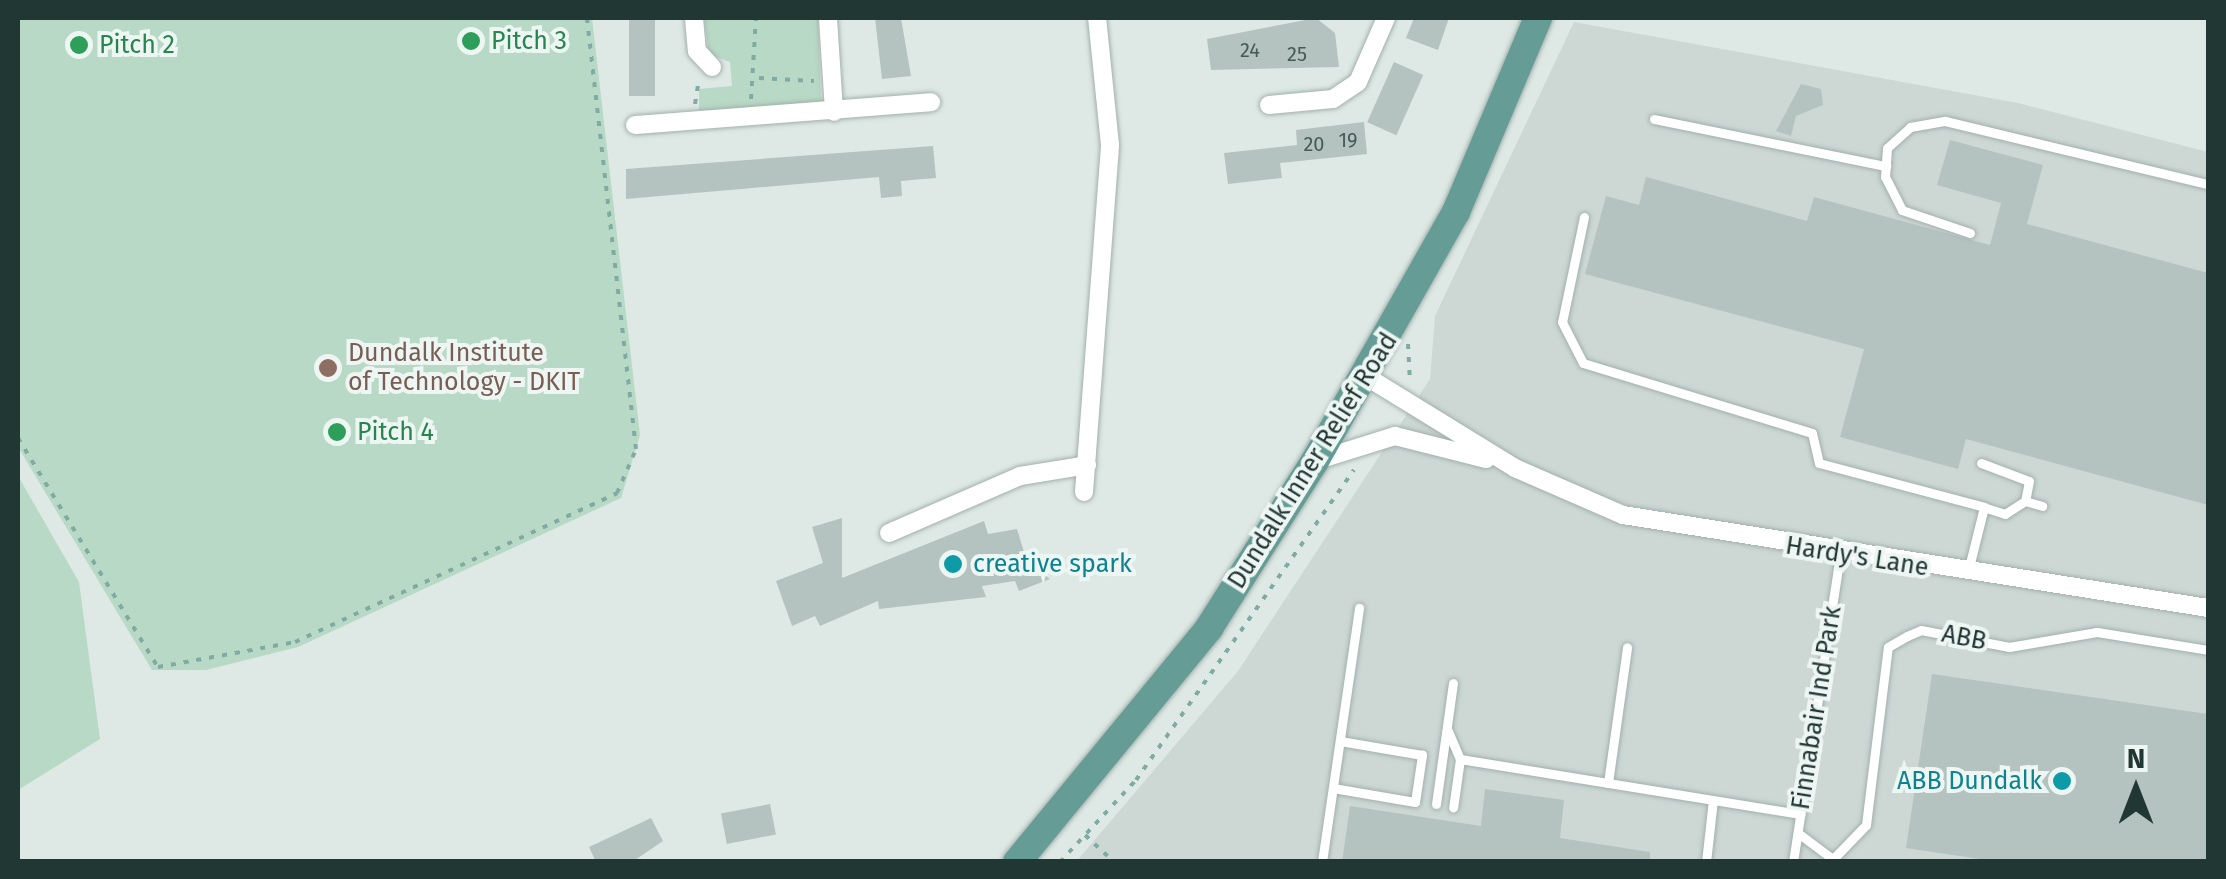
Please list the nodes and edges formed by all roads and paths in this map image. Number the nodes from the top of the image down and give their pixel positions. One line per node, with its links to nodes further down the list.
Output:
1 (586, 18): 25 (path)
2 (694, 18): 8 (street)
3 (756, 18): 9 (path)
4 (828, 18): 10 (street)
5 (1097, 18): 29 (street)
6 (1386, 18): 12 (street)
7 (1538, 18): 22 (main road, Dundalk Inner Relief Road)
8 (712, 68): 16 (path)
9 (759, 78): 10 (path); 15 (path)
10 (832, 78): 13 (street)
11 (931, 102): 13 (street)
12 (1269, 105)
13 (834, 112): 15 (street)
14 (1654, 119): 18 (lane)
15 (739, 120): 16 (street)
16 (697, 123): 17 (street)
17 (635, 125)
18 (1886, 166): 19 (lane); 21 (lane)
19 (2208, 184)
20 (1584, 217): 34 (lane)
21 (1970, 234)
22 (1396, 330): 23 (main road, Dundalk Inner Relief Road); 24 (path)
23 (1367, 378): 24 (street, Hardy's Lane); 27 (main road, Dundalk Inner Relief Road)
24 (1401, 400): 30 (street, Hardy's Lane)
25 (18, 438)
26 (1374, 439): 27 (street, Hardy's Lane); 30 (street, Hardy's Lane); 53 (path)
27 (1315, 461): 55 (main road, Dundalk Inner Relief Road)
28 (1981, 464): 32 (lane)
29 (1087, 466): 31 (street); 35 (street)
30 (1514, 468): 36 (street, Hardy's Lane)
31 (1084, 492)
32 (2025, 501): 33 (lane); 34 (lane)
33 (2042, 506)
34 (1984, 507): 37 (lane)
35 (889, 532)
36 (1840, 556): 37 (street, Hardy's Lane); 51 (lane, Finnabair Ind Park)
37 (1968, 574): 39 (street, Hardy's Lane)
38 (1359, 608): 44 (lane)
39 (2208, 608)
40 (1627, 647): 46 (lane)
41 (2208, 650): 54 (lane, ABB)
42 (1453, 683): 43 (lane)
43 (1446, 728): 45 (lane); 49 (lane)
44 (1340, 740): 47 (lane); 47 (lane)
45 (1460, 759): 46 (lane); 50 (lane)
46 (1608, 783): 48 (lane)
47 (1333, 788): 58 (lane)
48 (1713, 800): 51 (lane); 59 (lane)
49 (1436, 804)
50 (1453, 808)
51 (1801, 814): 52 (lane, Finnabair Ind Park)
52 (1798, 833): 54 (lane, ABB); 60 (lane, Finnabair Ind Park)
53 (1085, 835): 56 (path); 57 (path)
54 (1834, 860)
55 (1017, 862)
56 (1060, 862)
57 (1114, 862)
58 (1322, 862)
59 (1706, 862)
60 (1793, 862)

